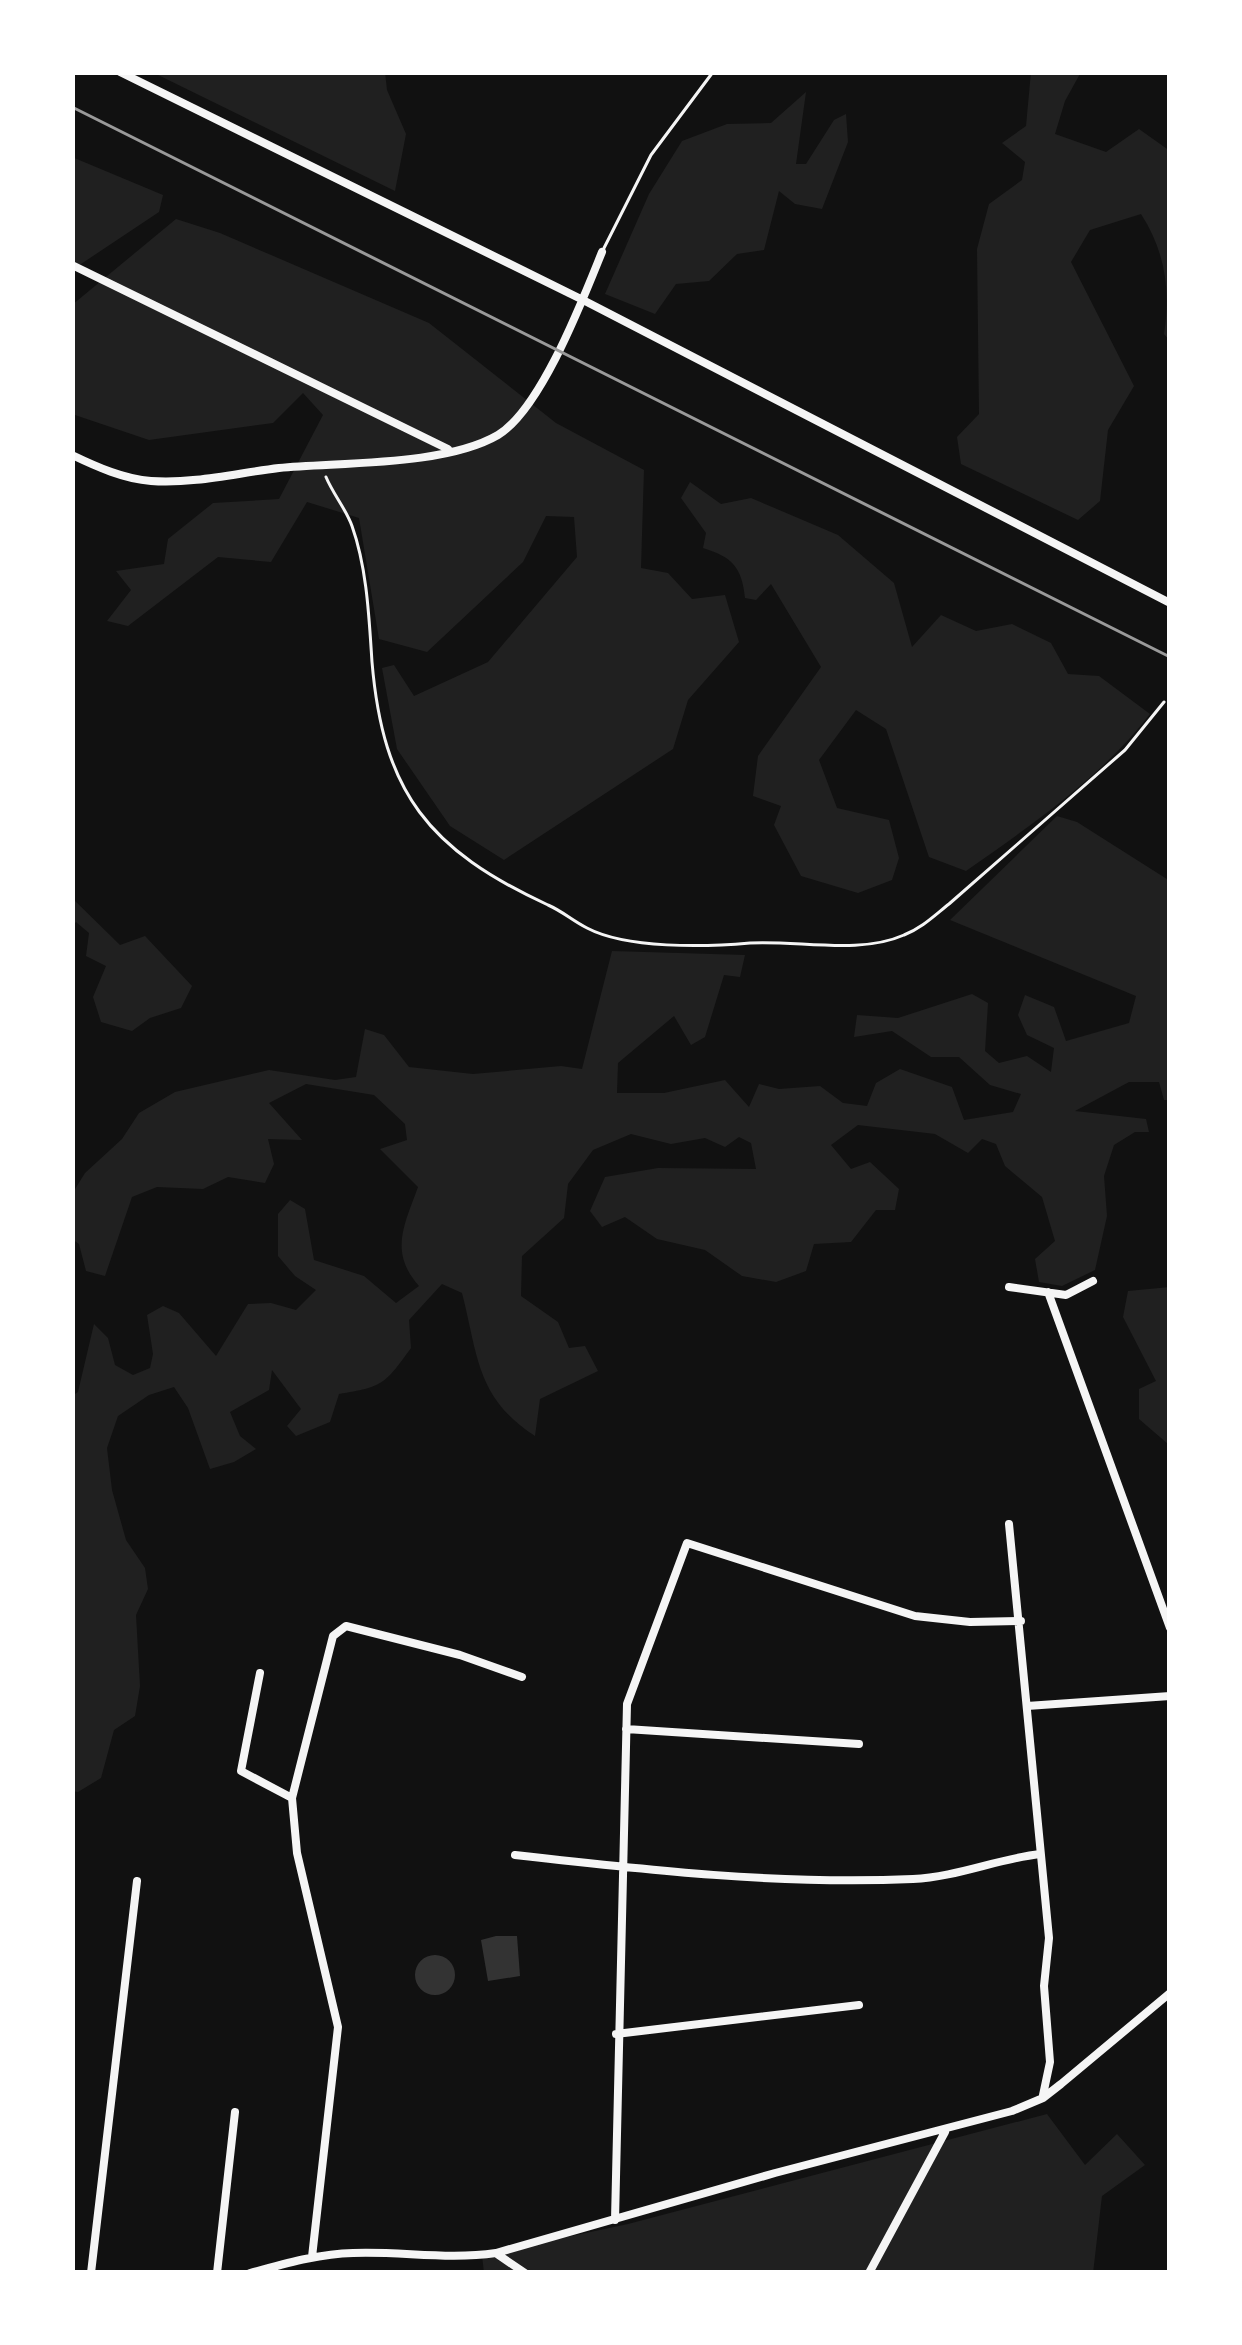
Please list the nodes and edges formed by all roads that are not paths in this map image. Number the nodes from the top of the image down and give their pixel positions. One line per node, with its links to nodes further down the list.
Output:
1 (120, 72): 5 (street)
2 (713, 72): 3 (lane)
3 (602, 252): 5 (street)
4 (72, 265): 6 (street)
5 (583, 300): 6 (street); 8 (street)
6 (450, 450): 7 (street)
7 (72, 455)
8 (1170, 603)
9 (1094, 1281): 11 (street)
10 (1009, 1287): 11 (street)
11 (1048, 1292): 14 (street)
12 (1010, 1524): 13 (street)
13 (1021, 1621): 18 (street); 19 (street)
14 (1170, 1628)
15 (260, 1673): 21 (street)
16 (522, 1677): 21 (street)
17 (1170, 1696): 18 (street)
18 (1027, 1706): 23 (street)
19 (626, 1729): 20 (street); 24 (street)
20 (859, 1744)
21 (292, 1798): 35 (street)
22 (515, 1855): 24 (street)
23 (1040, 1855): 24 (street); 29 (street)
24 (623, 1868): 28 (street)
25 (136, 1881): 36 (street)
26 (1170, 1993): 29 (street)
27 (859, 2006): 28 (street)
28 (616, 2034): 32 (street)
29 (1043, 2098): 31 (street)
30 (235, 2112): 37 (street)
31 (945, 2131): 32 (street); 42 (street)
32 (615, 2220): 33 (street)
33 (496, 2253): 34 (street); 41 (street)
34 (429, 2257): 35 (street); 40 (street)
35 (306, 2258): 38 (street); 39 (street)
36 (91, 2273)
37 (218, 2273)
38 (250, 2273)
39 (302, 2273)
40 (430, 2273)
41 (525, 2273)
42 (869, 2273)

